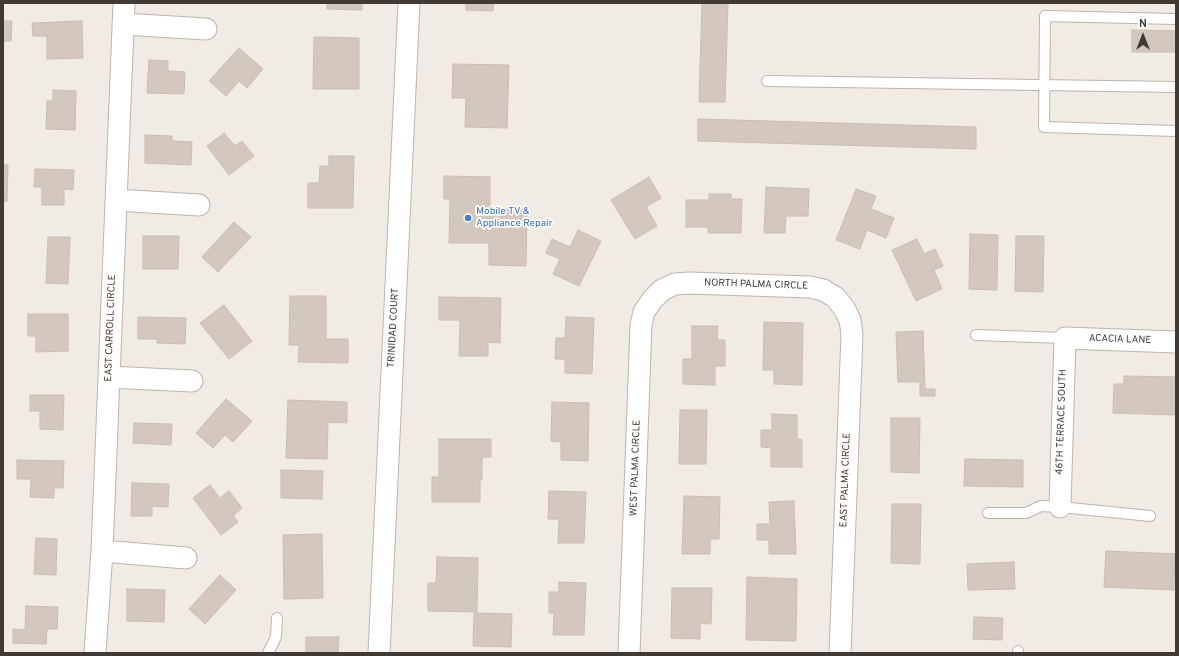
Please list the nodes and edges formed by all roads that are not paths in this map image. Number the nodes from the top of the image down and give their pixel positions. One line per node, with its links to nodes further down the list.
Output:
1 (124, 3): 4 (street, EAST CARROLL CIRCLE)
2 (409, 3): 27 (street, TRINIDAD COURT)
3 (1176, 19): 7 (lane)
4 (123, 24): 5 (street); 10 (street, EAST CARROLL CIRCLE)
5 (206, 29)
6 (767, 81): 7 (lane)
7 (1045, 84): 8 (lane); 9 (lane)
8 (1176, 87)
9 (1176, 131)
10 (116, 200): 11 (street); 17 (street, EAST CARROLL CIRCLE)
11 (199, 205)
12 (662, 290): 13 (street, NORTH PALMA CIRCLE); 28 (street, WEST PALMA CIRCLE)
13 (844, 308): 29 (street, EAST PALMA CIRCLE)
14 (976, 335): 15 (lane)
15 (1065, 338): 16 (street, ACACIA LANE); 19 (street, 46TH TERRACE SOUTH)
16 (1176, 342)
17 (109, 377): 18 (street); 22 (street, EAST CARROLL CIRCLE)
18 (192, 382)
19 (1060, 506): 20 (lane); 21 (lane)
20 (988, 513)
21 (1150, 516)
22 (102, 551): 23 (street); 25 (street, EAST CARROLL CIRCLE)
23 (186, 558)
24 (277, 618): 26 (lane)
25 (95, 653)
26 (268, 653)
27 (379, 653)
28 (629, 653)
29 (840, 653)

